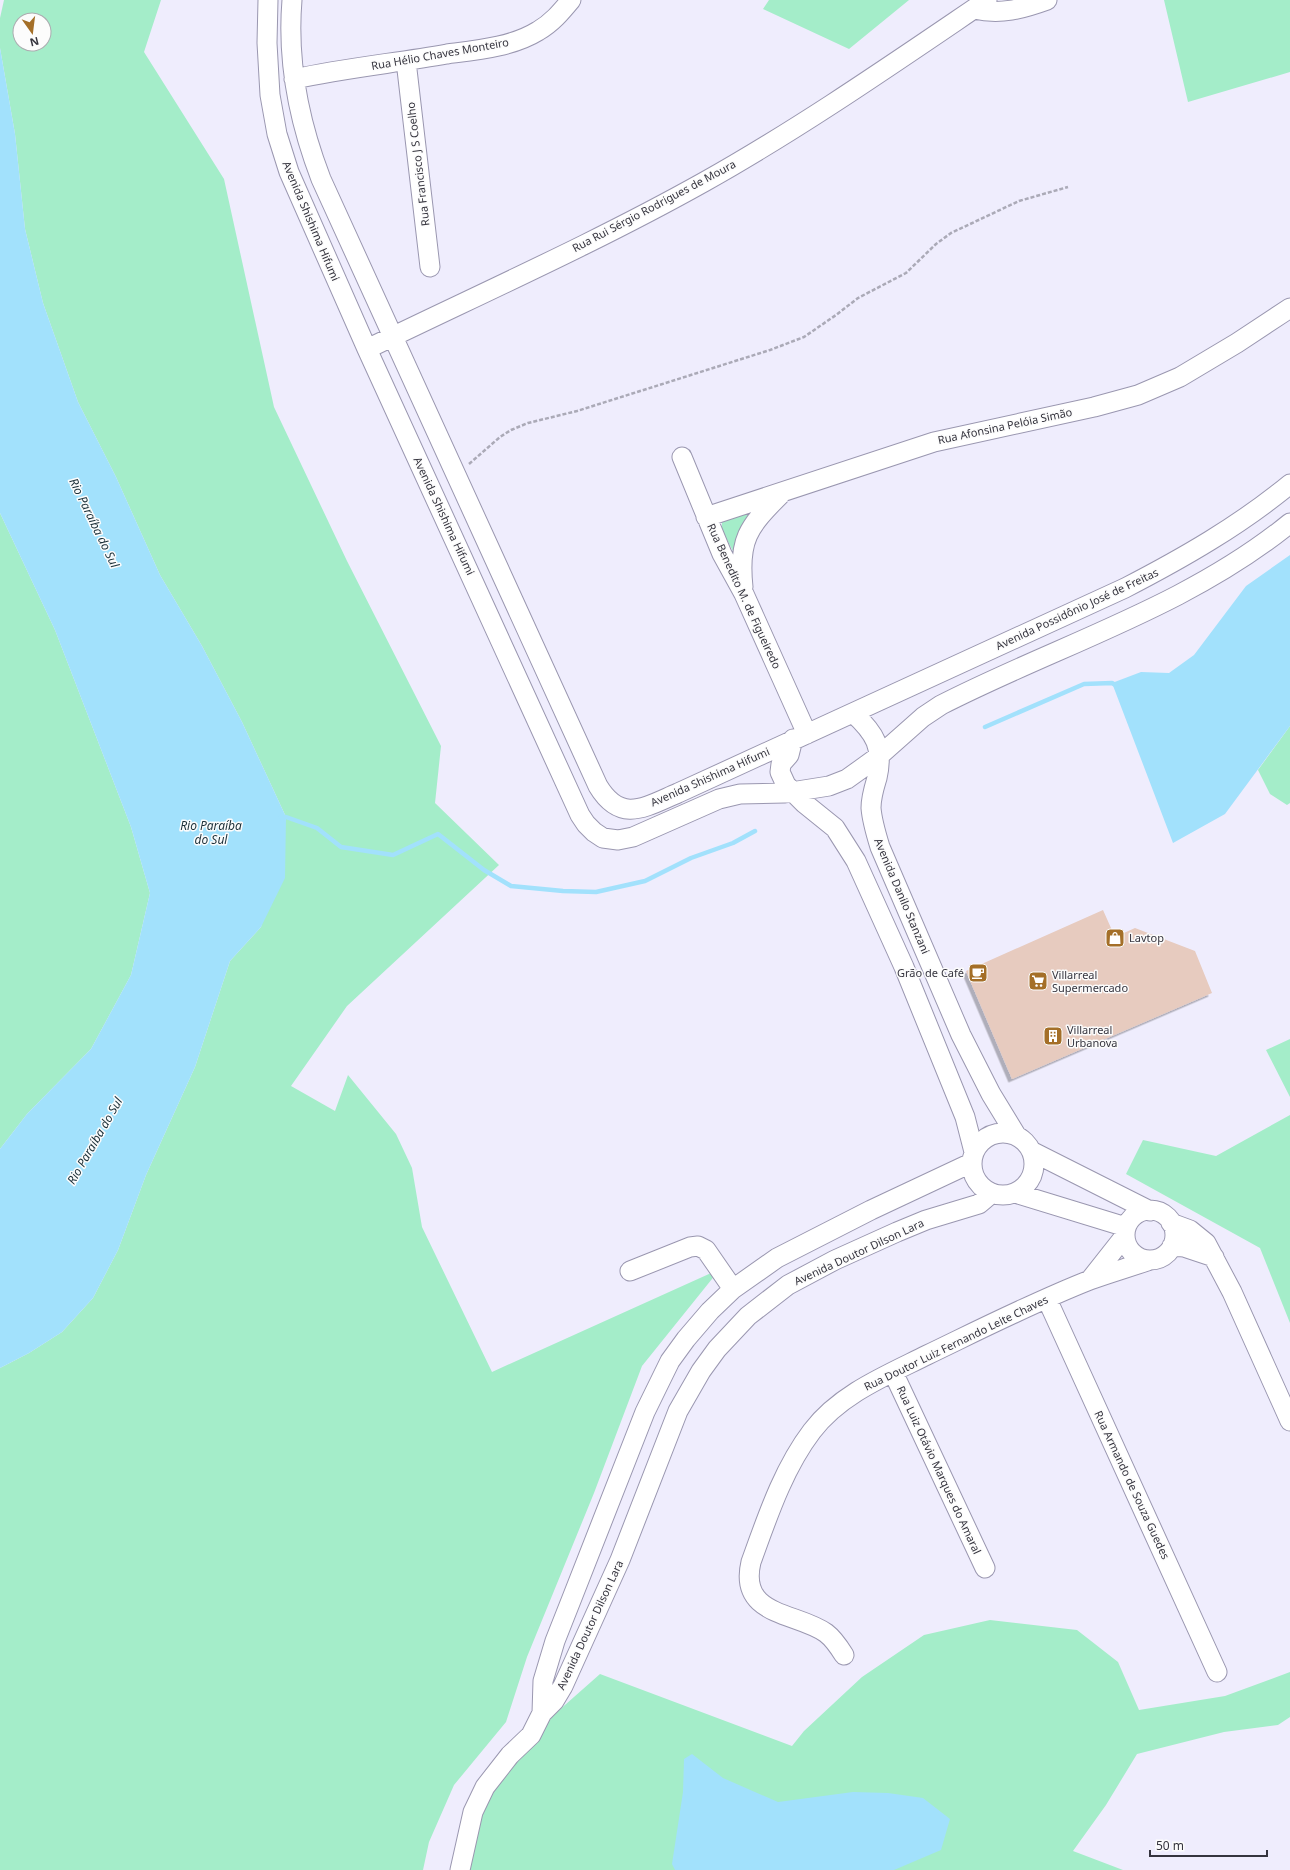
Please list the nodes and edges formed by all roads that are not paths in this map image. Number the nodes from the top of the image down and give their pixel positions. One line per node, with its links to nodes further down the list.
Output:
1 (268, 0): 11 (street, Avenida Shishima Hifumi)
2 (292, 0): 7 (street, Avenida Shishima Hifumi)
3 (571, 0): 6 (street, Rua Hélio Chaves Monteiro)
4 (1047, 0): 5 (street)
5 (981, 4): 10 (street, Rua Rui Sérgio Rodrigues de Moura)
6 (406, 61): 7 (street, Rua Hélio Chaves Monteiro); 8 (street, Rua Francisco J S Coelho)
7 (294, 79): 10 (street, Avenida Shishima Hifumi)
8 (430, 267)
9 (1290, 308): 14 (street, Rua Afonsina Pelóia Simão)
10 (393, 336): 11 (street, Rua Rui Sérgio Rodrigues de Moura); 19 (street, Avenida Shishima Hifumi)
11 (367, 349): 21 (street, Avenida Shishima Hifumi)
12 (682, 457): 15 (street, Rua Benedito M. de Figueiredo)
13 (1290, 484): 18 (street, Avenida Possidônio José de Freitas)
14 (784, 491): 15 (street, Rua Afonsina Pelóia Simão); 17 (street)
15 (706, 517): 17 (street, Rua Benedito M. de Figueiredo)
16 (1290, 523): 20 (street)
17 (744, 594): 19 (street, Rua Benedito M. de Figueiredo)
18 (853, 713): 19 (street, Avenida Shishima Hifumi); 20 (street)
19 (800, 736): 21 (street)
20 (885, 751): 21 (street, Avenida Shishima Hifumi); 22 (street, Avenida Danilo Stanzani)
21 (789, 793): 24 (street)
22 (1016, 1135): 23 (street); 24 (street)
23 (1031, 1151): 25 (street); 27 (street)
24 (972, 1158): 26 (street); 35 (street, Avenida Doutor Dilson Lara)
25 (1015, 1192): 26 (street); 29 (street)
26 (992, 1193): 40 (street, Avenida Doutor Dilson Lara)
27 (1150, 1211): 28 (street); 29 (street)
28 (1171, 1223): 30 (street); 31 (street)
29 (1125, 1232): 32 (street); 34 (street, Rua Doutor Luiz Fernando Leite Chaves)
30 (1172, 1246): 31 (street); 32 (street)
31 (1214, 1257): 39 (street)
32 (1150, 1260): 34 (street, Rua Doutor Luiz Fernando Leite Chaves)
33 (630, 1271): 35 (street)
34 (1090, 1280): 36 (street, Rua Doutor Luiz Fernando Leite Chaves)
35 (733, 1289): 38 (street, Avenida Doutor Dilson Lara)
36 (1047, 1299): 37 (street, Rua Doutor Luiz Fernando Leite Chaves); 43 (street, Rua Armando de Souza Guedes)
37 (893, 1372): 41 (street, Rua Luiz Otávio Marques do Amaral); 42 (street, Rua Doutor Luiz Fernando Leite Chaves)
38 (645, 1412): 40 (street); 44 (street, Avenida Doutor Dilson Lara)
39 (1290, 1421)
40 (672, 1425): 44 (street, Avenida Doutor Dilson Lara)
41 (985, 1568)
42 (844, 1655)
43 (1217, 1672)
44 (542, 1713): 45 (street)
45 (460, 1870)

